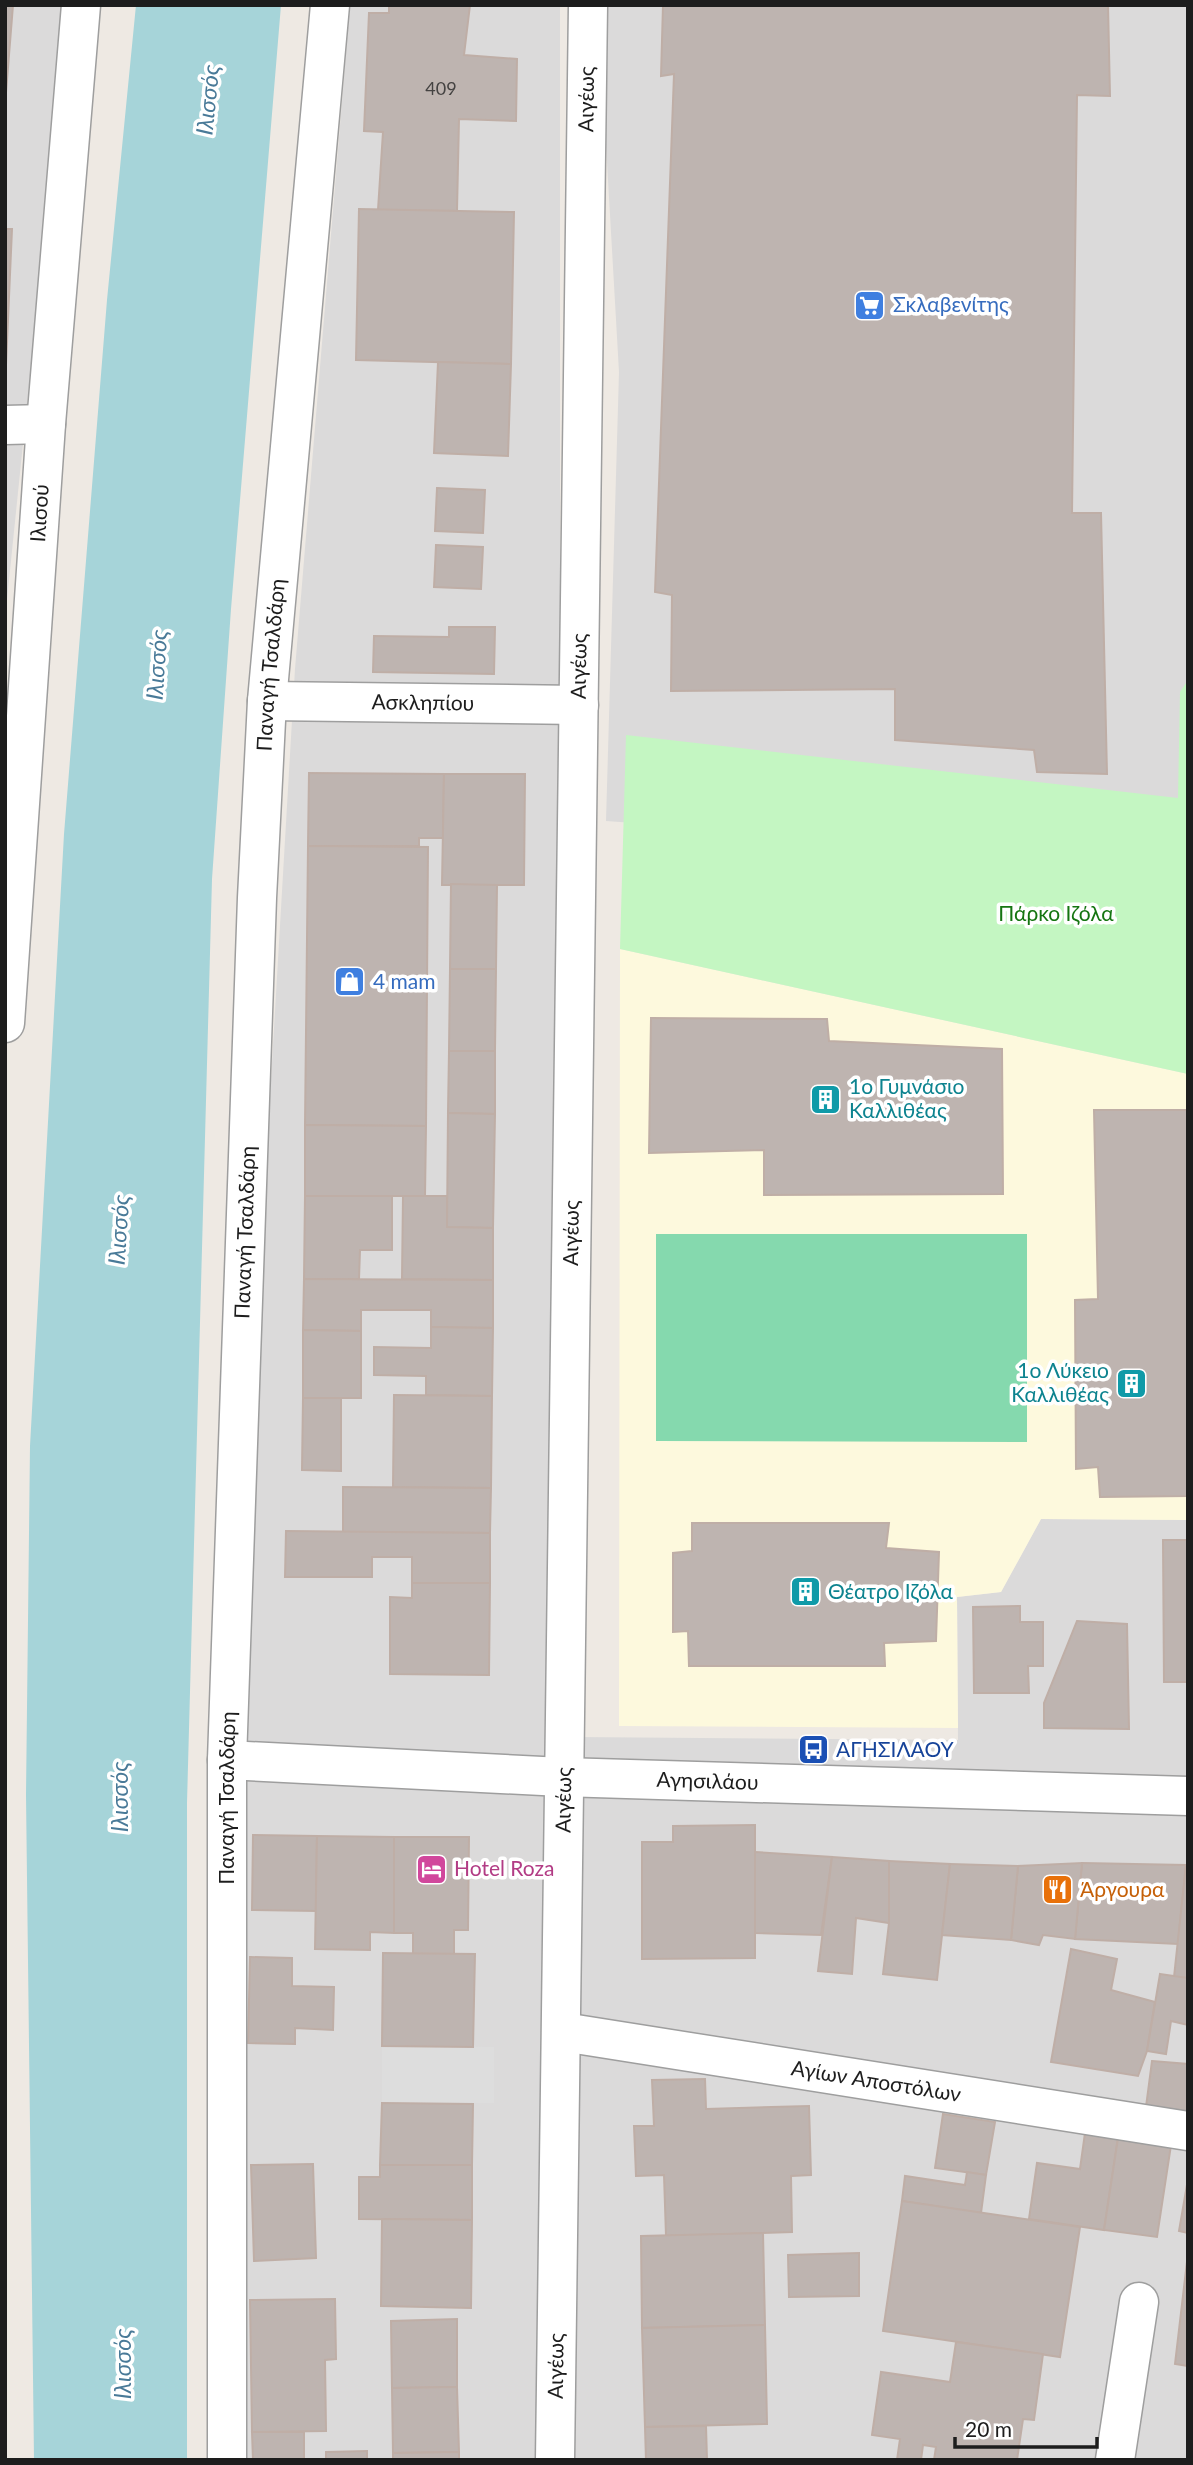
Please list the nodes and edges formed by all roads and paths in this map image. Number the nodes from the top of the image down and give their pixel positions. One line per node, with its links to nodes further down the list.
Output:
1 (81, 5): 4 (street, Ιλισού)
2 (330, 5): 6 (street, Παναγή Τσαλδάρη)
3 (588, 5): 7 (street, Αιγέως)
4 (46, 424): 5 (street); 8 (street, Ιλισού)
5 (5, 425)
6 (267, 701): 7 (street, Ασκληπίου); 10 (street, Παναγή Τσαλδάρη)
7 (579, 705): 11 (street, Αιγέως)
8 (8, 922): 9 (street, Ιλισού)
9 (5, 1023)
10 (227, 1760): 11 (street, Αγησιλάου); 16 (street, Παναγή Τσαλδάρη)
11 (562, 1777): 12 (street, Αγησιλάου); 13 (street, Αιγέως)
12 (1188, 1796)
13 (563, 2032): 14 (street, Αγίων Αποστόλων); 17 (street, Αιγέως)
14 (1188, 2131)
15 (1139, 2302): 18 (street)
16 (227, 2460)
17 (555, 2460)
18 (1115, 2460)

